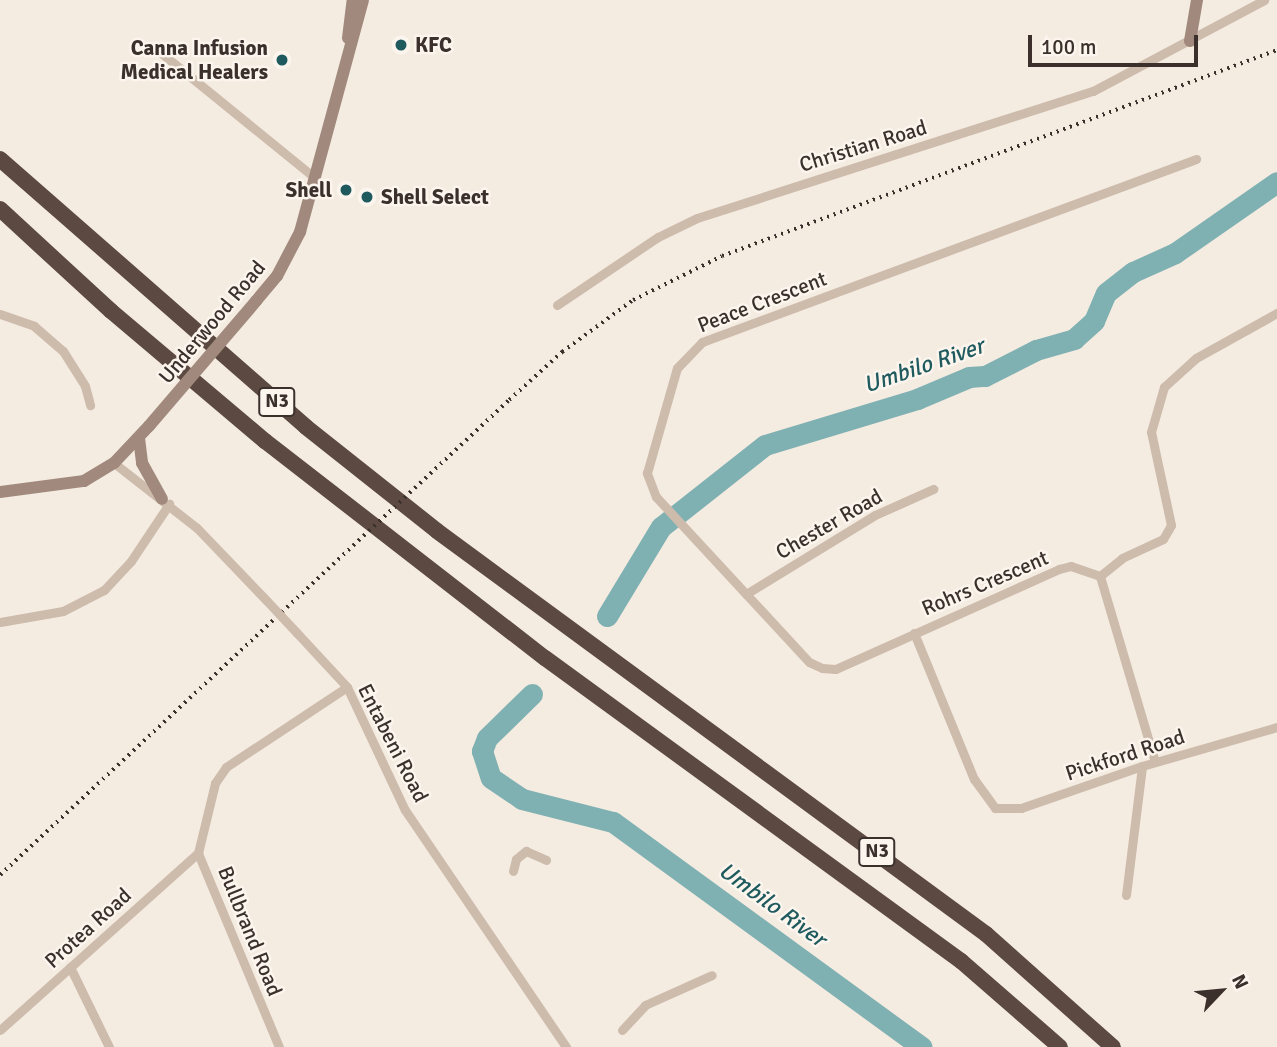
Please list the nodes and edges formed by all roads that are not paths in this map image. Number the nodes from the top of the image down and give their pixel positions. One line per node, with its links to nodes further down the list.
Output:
1 (353, 0): 9 (main road, Underwood Road)
2 (363, 0): 6 (main road, Underwood Road)
3 (376, 0): 6 (main road)
4 (1197, 0): 7 (main road)
5 (1264, 0): 7 (street, Christian Road)
6 (361, 13): 9 (main road, Underwood Road)
7 (1190, 41): 14 (street, Christian Road)
8 (160, 52): 12 (street)
9 (343, 73): 12 (main road, Underwood Road)
10 (0, 159): 44 (highway, N3)
11 (1196, 159): 24 (street, Peace Crescent)
12 (314, 177): 18 (main road, Underwood Road, bridge)
13 (0, 209): 43 (highway, N3)
14 (557, 305)
15 (1277, 313): 23 (street)
16 (0, 314): 17 (street)
17 (90, 405)
18 (139, 438): 19 (main road, Underwood Road); 22 (main road)
19 (114, 463): 21 (main road, Underwood Road); 22 (street, Entabeni Road)
20 (933, 489): 24 (street, Chester Road)
21 (0, 492)
22 (165, 502): 25 (street); 27 (street, Entabeni Road, bridge)
23 (1100, 576): 26 (street, Rohrs Crescent); 29 (street)
24 (746, 594): 26 (street, Peace Crescent)
25 (0, 622)
26 (914, 633): 31 (street, Rohrs Crescent)
27 (347, 687): 32 (street, Bullbrand Road); 42 (street, Entabeni Road)
28 (1277, 727): 29 (street, Pickford Road)
29 (1155, 762): 30 (street, Pickford Road)
30 (1142, 766): 31 (street, Pickford Road); 35 (street)
31 (986, 801)
32 (198, 853): 36 (street, Protea Road); 41 (street, Bullbrand Road)
33 (546, 860): 34 (street)
34 (513, 871)
35 (1126, 895)
36 (70, 967): 38 (street, Protea Road); 40 (street)
37 (712, 975): 39 (street)
38 (0, 1030)
39 (622, 1030)
40 (109, 1047)
41 (279, 1047)
42 (566, 1047)
43 (1060, 1047)
44 (1114, 1047)

